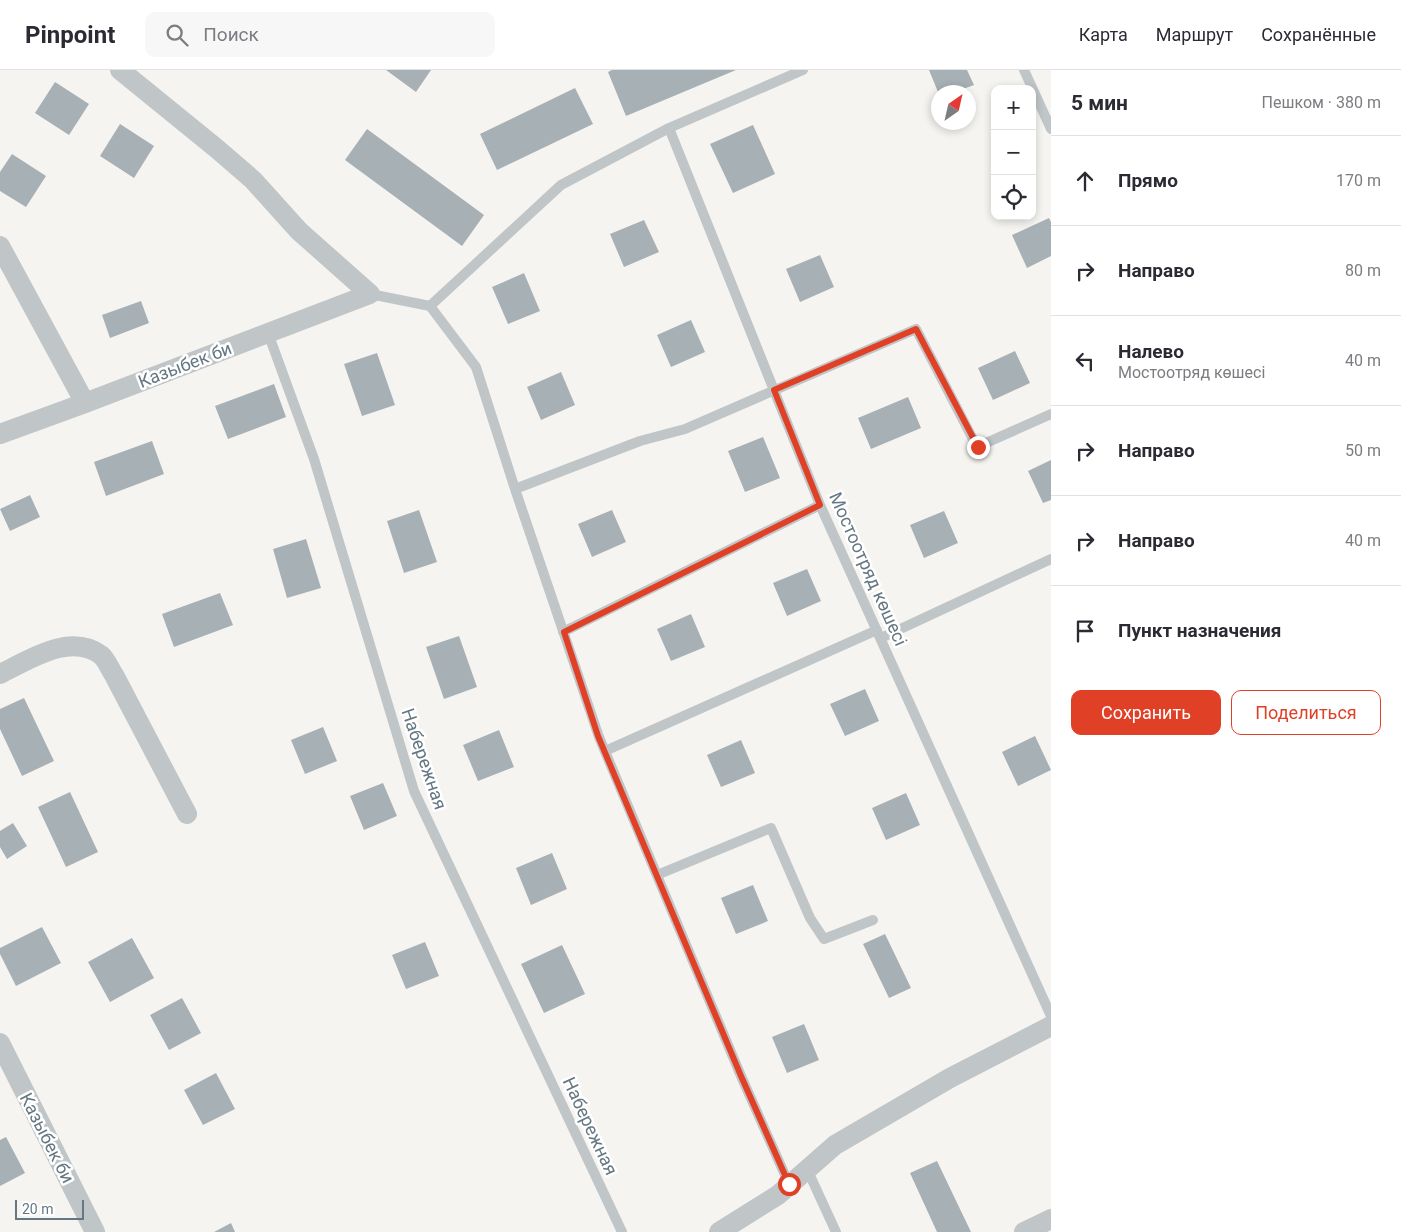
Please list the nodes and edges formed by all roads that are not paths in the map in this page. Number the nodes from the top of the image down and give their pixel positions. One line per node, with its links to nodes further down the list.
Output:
1 (120, 70): 7 (street)
2 (803, 70): 4 (lane)
3 (1024, 70): 5 (lane)
4 (669, 128): 8 (lane); 10 (lane, Мостоотряд көшесі)
5 (1051, 129)
6 (0, 246): 11 (street)
7 (370, 294): 8 (lane); 9 (street, Казыбек би)
8 (430, 306): 14 (lane)
9 (268, 334): 11 (street, Казыбек би); 31 (lane, Набережная)
10 (774, 390): 12 (lane); 14 (lane); 15 (lane, Мостоотряд көшесі)
11 (85, 403): 13 (street, Казыбек би)
12 (1051, 414)
13 (0, 434)
14 (515, 489): 17 (lane)
15 (820, 505): 17 (lane); 18 (lane, Мостоотряд көшесі)
16 (1051, 559): 18 (lane)
17 (564, 632): 20 (lane)
18 (879, 634): 20 (lane); 24 (lane, Мостоотряд көшесі)
19 (0, 674): 21 (street)
20 (605, 751): 22 (lane)
21 (187, 814)
22 (657, 875): 23 (lane); 28 (lane)
23 (873, 920)
24 (1051, 1016)
25 (1051, 1026): 27 (street)
26 (0, 1043): 30 (street, Казыбек би)
27 (806, 1169): 28 (street); 33 (lane)
28 (789, 1184): 32 (street)
29 (1051, 1219): 34 (street)
30 (95, 1232)
31 (622, 1232)
32 (719, 1232)
33 (836, 1232)
34 (1024, 1232)

